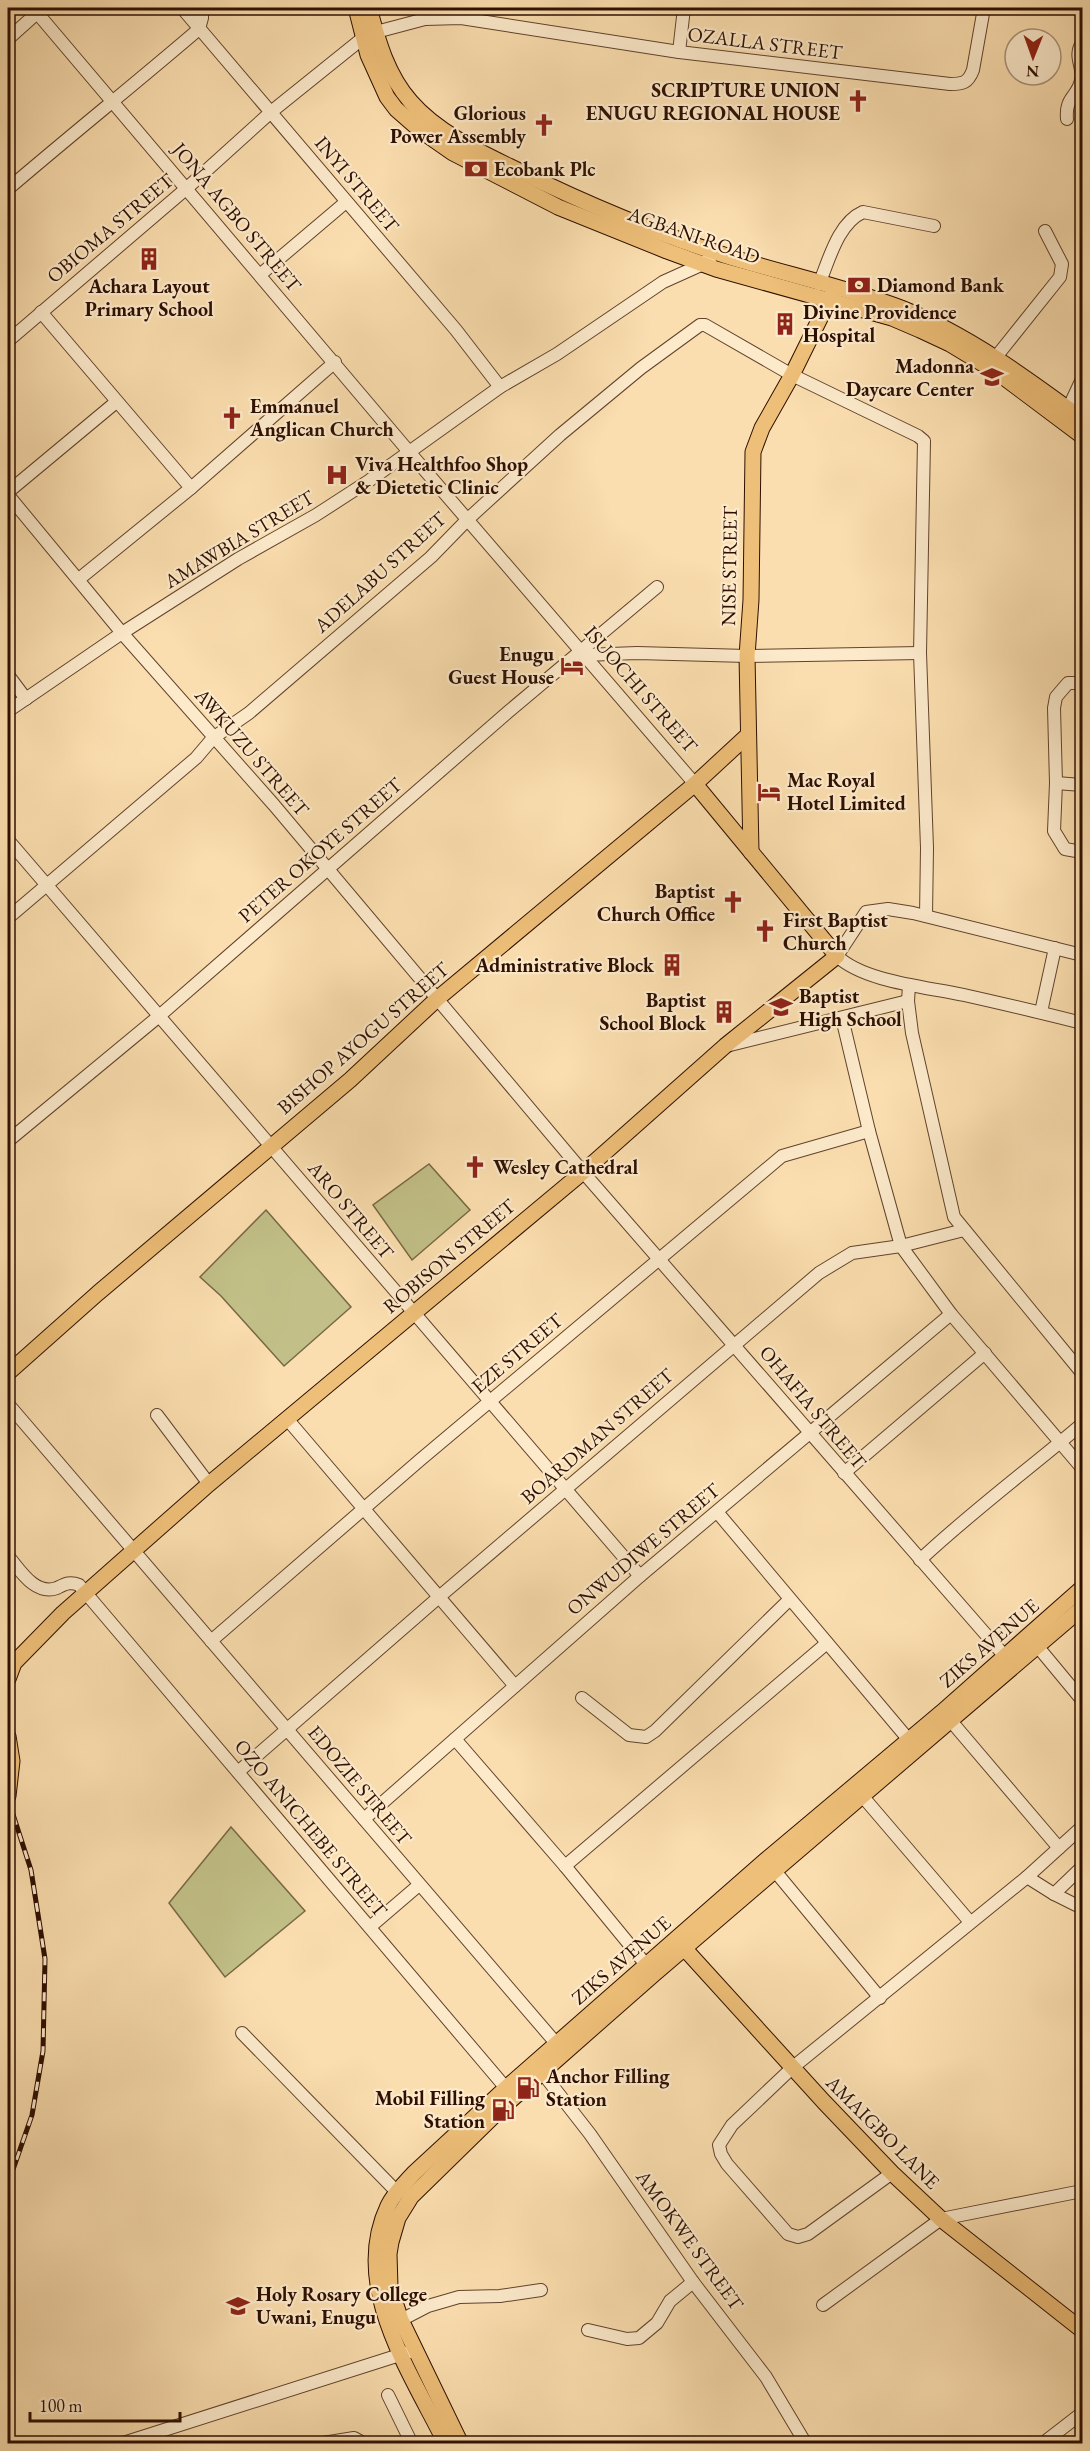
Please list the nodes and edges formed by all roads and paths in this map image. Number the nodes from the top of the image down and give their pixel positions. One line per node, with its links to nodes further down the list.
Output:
1 (182, 8): 8 (street, INYI STREET)
2 (202, 8): 8 (street)
3 (356, 8): 9 (main road, AGBANI ROAD)
4 (369, 8): 9 (main road, AGBANI ROAD)
5 (684, 8): 12 (street)
6 (984, 8): 12 (street, OZALLA STREET)
7 (35, 10): 10 (street); 13 (street, JONA AGBO STREET)
8 (199, 29): 13 (street); 14 (street, INYI STREET)
9 (369, 35): 12 (street, OZALLA STREET); 14 (street, OBIOMA STREET); 21 (main road, AGBANI ROAD); 22 (main road, AGBANI ROAD)
10 (8, 39)
11 (1083, 43): 15 (street)
12 (679, 52)
13 (111, 100): 16 (street, JONA AGBO STREET); 17 (street)
14 (271, 112): 16 (street, OBIOMA STREET); 18 (street, INYI STREET)
15 (1066, 119)
16 (187, 188): 23 (street, JONA AGBO STREET); 26 (street, OBIOMA STREET)
17 (8, 189)
18 (346, 202): 23 (street); 32 (street, INYI STREET)
19 (934, 226): 24 (street)
20 (1045, 231): 28 (street)
21 (716, 252): 22 (street, AMAWBIA STREET); 24 (main road, AGBANI ROAD)
22 (703, 264): 25 (main road, AGBANI ROAD); 32 (street, AMAWBIA STREET)
23 (261, 274): 29 (street, JONA AGBO STREET)
24 (819, 284): 25 (main road, AGBANI ROAD)
25 (832, 293): 28 (main road, AGBANI ROAD); 30 (main road, NISE STREET); 36 (main road, AGBANI ROAD)
26 (40, 312): 27 (street, OBIOMA STREET); 33 (street)
27 (8, 341)
28 (996, 357): 34 (main road, AGBANI ROAD)
29 (335, 362): 37 (street, JONA AGBO STREET); 38 (street)
30 (792, 375): 40 (street, ADELABU STREET); 45 (street); 46 (main road, NISE STREET)
31 (1083, 379): 34 (street)
32 (500, 387): 37 (street, AMAWBIA STREET)
33 (115, 403): 38 (street); 39 (street)
34 (1068, 409): 35 (main road, AGBANI ROAD)
35 (1083, 419)
36 (1083, 436)
37 (410, 453): 40 (street, ISUOCHI STREET); 43 (street, AMAWBIA STREET)
38 (190, 488): 41 (street)
39 (8, 493): 41 (street, AWKUZU STREET)
40 (468, 519): 44 (street, ISUOCHI STREET); 52 (street, ADELABU STREET)
41 (79, 579): 43 (street, AWKUZU STREET)
42 (657, 587): 44 (street, PETER OKOYE STREET)
43 (122, 633): 49 (street, AMAWBIA STREET); 52 (street, AWKUZU STREET)
44 (582, 653): 46 (street); 54 (street, ISUOCHI STREET); 59 (street, PETER OKOYE STREET)
45 (920, 653): 46 (street); 61 (street)
46 (747, 656): 51 (main road, NISE STREET)
47 (8, 675): 49 (street)
48 (1083, 683): 53 (street)
49 (27, 699): 50 (street, AMAWBIA STREET)
50 (8, 711)
51 (748, 735): 54 (main road, BISHOP AYOGU STREET); 57 (main road, NISE STREET)
52 (213, 738): 59 (street, AWKUZU STREET); 60 (street, ADELABU STREET)
53 (1056, 783): 55 (street); 58 (street)
54 (695, 784): 57 (main road, ISUOCHI STREET); 67 (main road, BISHOP AYOGU STREET)
55 (1083, 785)
56 (8, 840): 60 (street, ARO STREET)
57 (751, 852): 65 (main road, ISUOCHI STREET)
58 (1083, 852)
59 (327, 869): 67 (street, AWKUZU STREET); 70 (street, PETER OKOYE STREET)
60 (47, 885): 62 (street, ADELABU STREET); 70 (street, ARO STREET)
61 (926, 916): 63 (street); 65 (street)
62 (8, 918)
63 (1055, 948): 64 (street); 69 (street)
64 (1083, 955)
65 (837, 956): 66 (street); 73 (main road, ROBISON STREET)
66 (909, 985): 68 (street); 69 (street)
67 (437, 999): 76 (main road, BISHOP AYOGU STREET); 77 (street, AWKUZU STREET)
68 (908, 1002): 71 (street); 78 (street)
69 (1041, 1012): 72 (street)
70 (158, 1017): 75 (street, PETER OKOYE STREET); 76 (street, ARO STREET)
71 (842, 1018): 73 (street); 74 (street)
72 (1083, 1023)
73 (725, 1046): 77 (main road, ROBISON STREET)
74 (869, 1131): 79 (street); 80 (street, EZE STREET)
75 (8, 1141)
76 (271, 1146): 81 (street, ARO STREET); 85 (main road, BISHOP AYOGU STREET)
77 (583, 1172): 80 (street, OHAFIA STREET); 81 (main road, ROBISON STREET)
78 (964, 1230): 79 (street, BOARDMAN STREET); 86 (street)
79 (901, 1246): 82 (street); 83 (street, BOARDMAN STREET)
80 (659, 1260): 83 (street, OHAFIA STREET); 87 (street, EZE STREET)
81 (413, 1314): 87 (street, ARO STREET); 90 (main road, ROBISON STREET)
82 (951, 1314): 84 (street); 92 (street, ONWUDIWE STREET)
83 (734, 1344): 92 (street, OHAFIA STREET); 97 (street, BOARDMAN STREET)
84 (985, 1353): 93 (street); 95 (street)
85 (8, 1373)
86 (1083, 1373)
87 (491, 1400): 97 (street, ARO STREET); 98 (street, EZE STREET)
88 (8, 1404): 100 (street, EDOZIE STREET)
89 (157, 1415): 96 (street)
90 (288, 1420): 96 (main road, ROBISON STREET); 98 (street)
91 (1083, 1424): 93 (street)
92 (809, 1432): 95 (street, OHAFIA STREET); 99 (street, ONWUDIWE STREET)
93 (1060, 1442): 94 (street); 102 (street)
94 (1083, 1468)
95 (844, 1473): 102 (street, OHAFIA STREET)
96 (209, 1484): 100 (main road, ROBISON STREET)
97 (567, 1489): 103 (street, ARO STREET); 106 (street, BOARDMAN STREET)
98 (364, 1509): 106 (street); 109 (street, EZE STREET)
99 (718, 1513): 103 (street, ONWUDIWE STREET); 107 (street)
100 (134, 1552): 105 (main road, ROBISON STREET); 109 (street, EDOZIE STREET)
101 (8, 1556): 105 (street)
102 (920, 1560): 112 (street, OHAFIA STREET)
103 (640, 1576): 114 (street, ONWUDIWE STREET)
104 (1083, 1588): 112 (main road, ZIKS AVENUE)
105 (87, 1593): 113 (main road, ROBISON STREET); 122 (street, OZO ANICHEBE STREET)
106 (439, 1597): 114 (street); 118 (street, BOARDMAN STREET)
107 (789, 1600): 110 (street); 115 (street)
108 (1083, 1608): 111 (main road, ZIKS AVENUE)
109 (211, 1641): 118 (street, EDOZIE STREET)
110 (826, 1643): 121 (street); 128 (street)
111 (1038, 1647): 112 (main road, ZIKS AVENUE); 116 (street)
112 (1010, 1662): 117 (main road, ZIKS AVENUE)
113 (8, 1679)
114 (515, 1686): 120 (street, ONWUDIWE STREET)
115 (582, 1698)
116 (1083, 1700)
117 (946, 1716): 121 (main road, ZIKS AVENUE); 127 (street)
118 (286, 1729): 122 (street, BOARDMAN STREET); 125 (street, EDOZIE STREET)
119 (8, 1736): 124 (main road)
120 (455, 1739): 125 (street, ONWUDIWE STREET); 128 (street)
121 (912, 1744): 123 (main road, ZIKS AVENUE)
122 (238, 1772): 136 (street, OZO ANICHEBE STREET)
123 (858, 1791): 129 (main road, ZIKS AVENUE); 135 (street)
124 (8, 1796)
125 (364, 1818): 132 (street, EDOZIE STREET)
126 (1083, 1827): 127 (street)
127 (1059, 1848): 131 (street)
128 (565, 1866): 138 (street)
129 (771, 1866): 137 (main road, ZIKS AVENUE); 139 (street)
130 (1083, 1867): 133 (street)
131 (1027, 1877): 133 (street); 135 (street)
132 (419, 1885): 136 (street); 141 (street, EDOZIE STREET)
133 (1054, 1894): 134 (street)
134 (1083, 1908)
135 (970, 1922): 139 (street)
136 (370, 1927): 144 (street, OZO ANICHEBE STREET)
137 (679, 1944): 138 (main road, ZIKS AVENUE); 143 (main road, AMAIGBO LANE)
138 (651, 1970): 141 (main road, ZIKS AVENUE)
139 (880, 1998): 143 (street)
140 (242, 2033): 147 (street)
141 (561, 2049): 142 (main road, ZIKS AVENUE)
142 (538, 2068): 144 (main road, ZIKS AVENUE); 149 (street, AMOKWE STREET)
143 (792, 2068): 145 (main road, AMAIGBO LANE); 145 (street)
144 (510, 2093): 147 (main road, ZIKS AVENUE); 152 (main road, ZIKS AVENUE)
145 (892, 2173): 148 (main road, AMAIGBO LANE)
146 (1083, 2191): 148 (street)
147 (397, 2192): 155 (main road, ZIKS AVENUE)
148 (941, 2219): 151 (street); 154 (main road, AMAIGBO LANE)
149 (693, 2282): 153 (street); 164 (street, AMOKWE STREET)
150 (541, 2290): 152 (street)
151 (823, 2306)
152 (401, 2320): 155 (main road, ZIKS AVENUE)
153 (588, 2330)
154 (1083, 2330)
155 (409, 2352): 158 (street); 162 (main road, ZIKS AVENUE); 163 (main road, ZIKS AVENUE)
156 (388, 2395): 161 (street)
157 (1083, 2413): 165 (street)
158 (120, 2444)
159 (317, 2444): 160 (street)
160 (365, 2444)
161 (412, 2444)
162 (446, 2444)
163 (461, 2444)
164 (806, 2444)
165 (1042, 2444)

